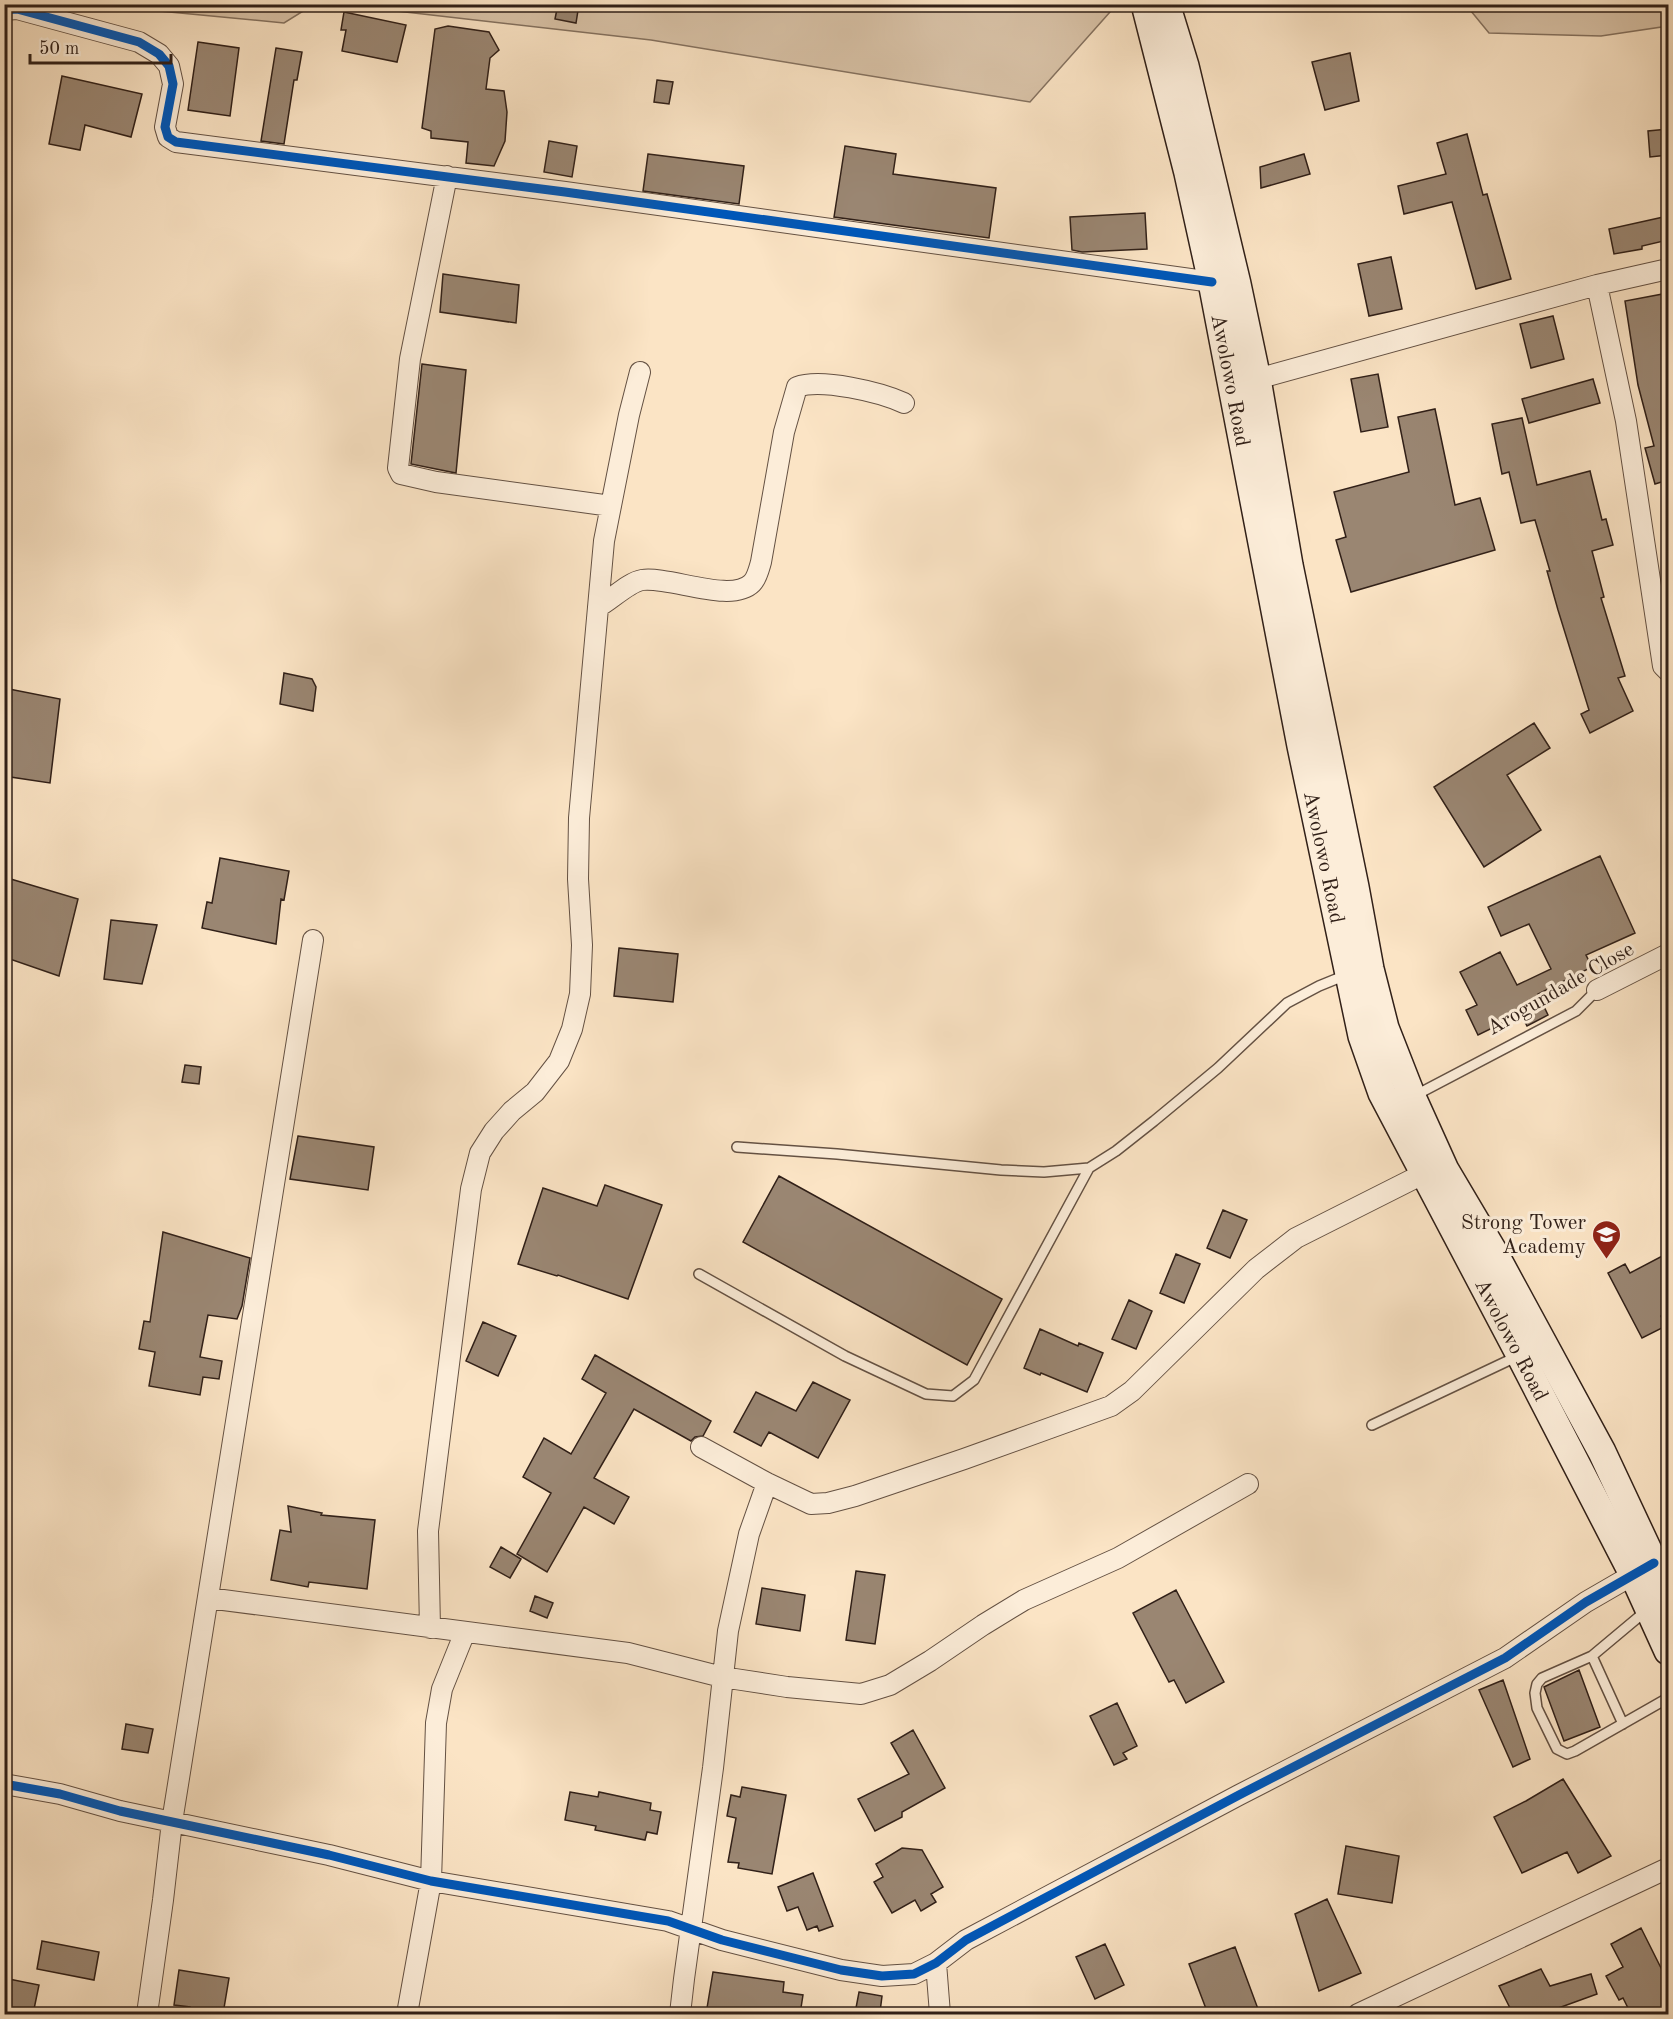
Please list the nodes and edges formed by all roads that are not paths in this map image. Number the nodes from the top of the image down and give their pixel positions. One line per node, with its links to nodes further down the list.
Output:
1 (1145, 4): 6 (main road, Awolowo Road)
2 (1166, 4): 9 (main road, Awolowo Road)
3 (4, 10): 4 (street)
4 (447, 176): 6 (street); 11 (street)
5 (1668, 269): 7 (street)
6 (1212, 282): 16 (main road, Awolowo Road)
7 (1597, 285): 9 (street); 13 (street)
8 (640, 372): 11 (street)
9 (1257, 379): 18 (main road, Awolowo Road)
10 (904, 403): 12 (street)
11 (611, 506): 12 (street)
12 (598, 607): 31 (street)
13 (1668, 671)
14 (313, 940): 29 (street)
15 (1668, 954): 17 (street, Arogundade Close)
16 (1349, 974): 20 (lane); 21 (main road, Awolowo Road)
17 (1597, 990): 18 (lane, Arogundade Close)
18 (1412, 1097): 28 (main road, Awolowo Road)
19 (737, 1147): 20 (lane)
20 (1089, 1168): 22 (lane)
21 (1423, 1174): 23 (main road, Awolowo Road); 26 (street)
22 (699, 1274)
23 (1520, 1355): 24 (lane); 28 (main road, Awolowo Road)
24 (1372, 1425)
25 (701, 1447): 26 (street)
26 (767, 1484): 35 (street)
27 (1248, 1484): 35 (street)
28 (1643, 1568): 30 (main road, Awolowo Road); 43 (street)
29 (208, 1598): 31 (street); 39 (street)
30 (1658, 1601): 33 (main road, Awolowo Road); 34 (lane)
31 (430, 1628): 32 (street)
32 (465, 1632): 35 (street); 41 (street)
33 (1668, 1651)
34 (1592, 1656): 37 (lane); 37 (lane)
35 (722, 1677): 42 (street)
36 (1668, 1698): 37 (lane)
37 (1623, 1724)
38 (4, 1784): 39 (street)
39 (172, 1822): 41 (street); 44 (street)
40 (1668, 1868): 48 (street)
41 (431, 1881): 42 (street); 45 (street)
42 (691, 1928): 43 (street); 46 (street)
43 (936, 1963): 47 (street)
44 (147, 2014)
45 (407, 2014)
46 (680, 2014)
47 (940, 2014)
48 (1358, 2014)

